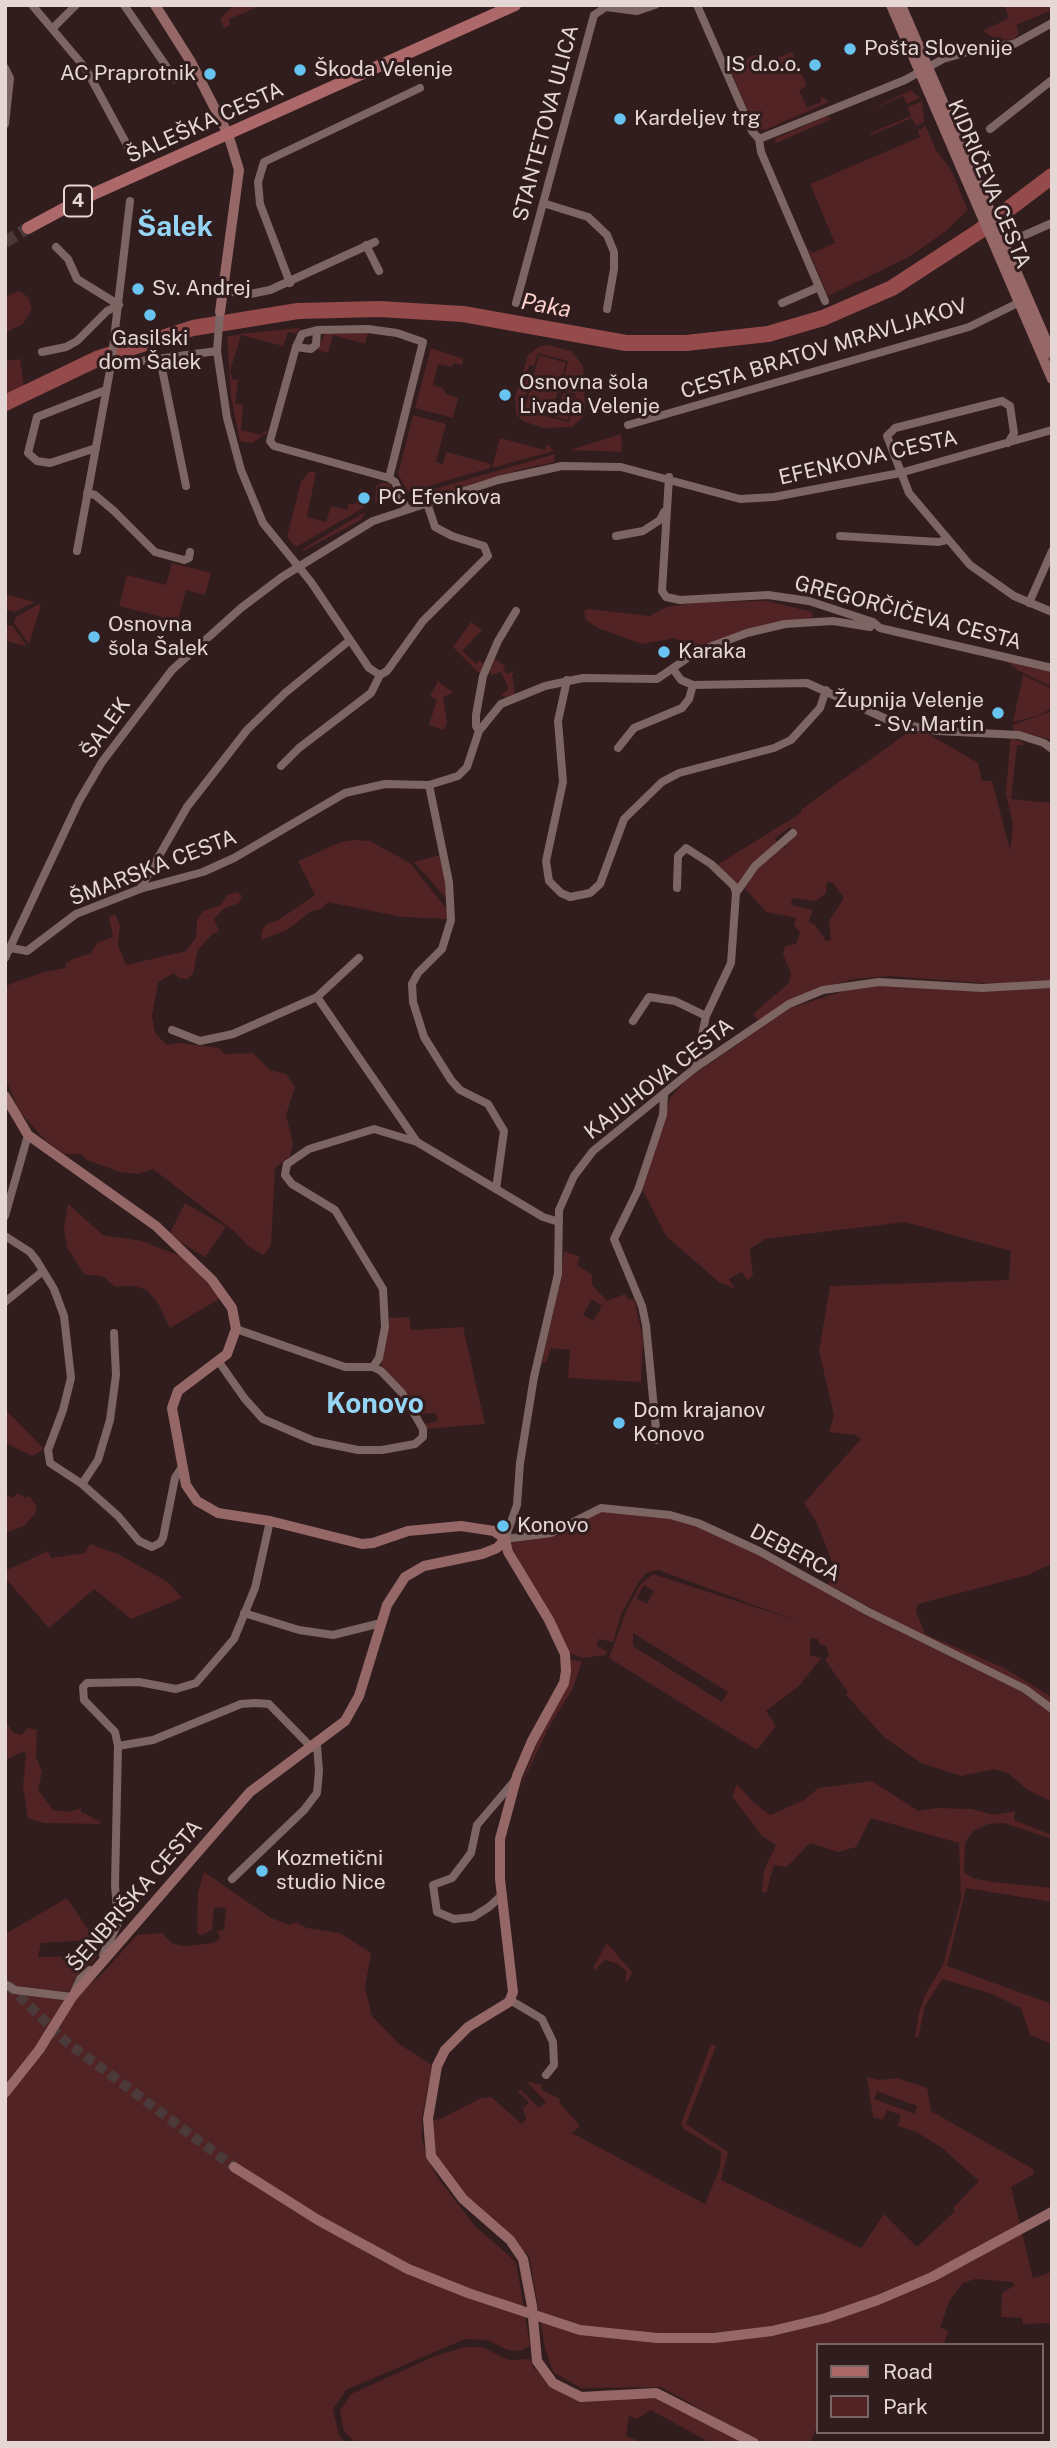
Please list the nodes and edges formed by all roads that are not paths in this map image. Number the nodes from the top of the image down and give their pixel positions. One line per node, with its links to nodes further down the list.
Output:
1 (32, 5): 11 (street)
2 (76, 5): 11 (street)
3 (124, 5): 15 (street)
4 (155, 5): 20 (street)
5 (515, 5): 20 (main road, ŠALEŠKA CESTA / 4)
6 (655, 5): 24 (street, STANTETOVA ULICA)
7 (697, 5): 21 (street)
8 (891, 5): 14 (street, KIDRIČEVA CESTA)
9 (901, 5): 12 (street, KIDRIČEVA CESTA)
10 (1052, 23): 12 (street)
11 (53, 28): 22 (street)
12 (929, 67): 14 (street); 25 (street, KIDRIČEVA CESTA)
13 (5, 68): 18 (street)
14 (919, 72): 21 (street); 25 (street, KIDRIČEVA CESTA)
15 (175, 79)
16 (1052, 80): 19 (street)
17 (420, 88): 31 (street)
18 (5, 124)
19 (990, 129)
20 (228, 134): 27 (main road, ŠALEŠKA CESTA / 4); 33 (street)
21 (759, 139): 32 (street)
22 (133, 156)
23 (130, 201): 38 (street)
24 (543, 203): 36 (street, STANTETOVA ULICA); 39 (street)
25 (985, 212): 28 (street, KIDRIČEVA CESTA)
26 (1052, 223): 28 (street)
27 (29, 228)
28 (1000, 246): 34 (street, KIDRIČEVA CESTA)
29 (56, 247): 38 (street)
30 (379, 271): 31 (street)
31 (290, 283): 33 (street)
32 (818, 287): 35 (street); 37 (street)
33 (223, 291): 40 (street)
34 (1023, 300): 45 (street, KIDRIČEVA CESTA); 48 (street, KIDRIČEVA CESTA); 50 (street, CESTA BRATOV MRAVLJAKOV)
35 (825, 302)
36 (516, 303)
37 (782, 303)
38 (119, 305): 44 (street); 47 (street)
39 (607, 309)
40 (220, 312): 43 (street)
41 (317, 333): 42 (street); 42 (street); 56 (street)
42 (296, 348): 56 (street)
43 (217, 351): 46 (street); 68 (street)
44 (42, 352)
45 (1052, 354)
46 (160, 359): 47 (street); 57 (street)
47 (111, 362): 49 (street)
48 (1052, 379)
49 (106, 390): 53 (street); 53 (street)
50 (628, 425)
51 (1052, 430): 52 (street, EFENKOVA CESTA)
52 (1008, 443): 54 (street, EFENKOVA CESTA); 54 (street)
53 (96, 448): 58 (street)
54 (900, 473): 55 (street, EFENKOVA CESTA); 64 (street)
55 (669, 477): 59 (street, EFENKOVA CESTA); 60 (street, GREGORČIČEVA CESTA)
56 (389, 478): 61 (street)
57 (186, 486)
58 (87, 493): 65 (street); 67 (street)
59 (427, 503): 61 (street, EFENKOVA CESTA); 76 (street)
60 (667, 506): 62 (street); 72 (street, GREGORČIČEVA CESTA)
61 (406, 508): 68 (street, EFENKOVA CESTA)
62 (616, 536)
63 (840, 536): 64 (street)
64 (947, 540): 69 (street)
65 (77, 551)
66 (1052, 551): 69 (street)
67 (190, 552)
68 (297, 566): 73 (street); 89 (street, ŠALEK)
69 (1029, 603): 71 (street)
70 (516, 611): 80 (street, ŠMARSKA CESTA)
71 (1052, 612)
72 (880, 628): 74 (street, GREGORČIČEVA CESTA); 75 (street, ŠMARSKA CESTA)
73 (350, 640): 76 (street); 87 (street)
74 (1052, 668)
75 (673, 670): 77 (street, ŠMARSKA CESTA); 78 (street)
76 (380, 675): 83 (street)
77 (567, 680): 79 (street); 80 (street, ŠMARSKA CESTA)
78 (693, 685): 79 (street); 81 (street)
79 (826, 690): 82 (street)
80 (480, 731): 84 (street, ŠMARSKA CESTA)
81 (618, 748)
82 (1052, 749)
83 (281, 766)
84 (429, 785): 87 (street, ŠMARSKA CESTA); 102 (street)
85 (793, 833): 88 (street)
86 (677, 888): 88 (street)
87 (140, 889): 89 (street, ŠMARSKA CESTA)
88 (736, 893): 94 (street)
89 (11, 948): 91 (street, ŠALEK)
90 (359, 957): 93 (street)
91 (5, 958)
92 (1052, 984): 97 (street, KAJUHOVA CESTA)
93 (317, 997): 96 (street); 101 (street)
94 (706, 1016): 95 (street); 97 (street)
95 (633, 1021)
96 (172, 1030)
97 (695, 1068): 98 (street, KAJUHOVA CESTA)
98 (664, 1095): 104 (street, KAJUHOVA CESTA); 112 (street)
99 (5, 1096): 100 (street)
100 (28, 1135): 103 (street); 108 (street)
101 (417, 1142): 102 (street); 111 (street)
102 (496, 1189): 104 (street)
103 (5, 1216)
104 (559, 1222): 116 (street, KAJUHOVA CESTA)
105 (5, 1236): 106 (street)
106 (43, 1271): 107 (street); 114 (street)
107 (5, 1301)
108 (236, 1329): 110 (street); 111 (street)
109 (114, 1333): 114 (street)
110 (219, 1362): 111 (street); 113 (street)
111 (373, 1367)
112 (657, 1440)
113 (181, 1467): 114 (street); 115 (street)
114 (82, 1484)
115 (270, 1521): 116 (street); 117 (street)
116 (505, 1539): 118 (street, ŠENBRIŠKA CESTA); 119 (street, DEBERCA); 122 (street)
117 (244, 1613): 118 (street); 120 (street)
118 (381, 1623): 121 (street, ŠENBRIŠKA CESTA)
119 (1052, 1709)
120 (118, 1746): 121 (street); 126 (street)
121 (314, 1746): 123 (street); 126 (street, ŠENBRIŠKA CESTA)
122 (517, 1779): 124 (street); 124 (street)
123 (232, 1879)
124 (502, 1895): 127 (street)
125 (5, 1984): 126 (street)
126 (72, 1997): 129 (street, ŠENBRIŠKA CESTA)
127 (510, 2000): 128 (street); 132 (street)
128 (546, 2076)
129 (5, 2092)
130 (234, 2167): 132 (street)
131 (1052, 2212): 132 (street)
132 (533, 2314): 133 (street)
133 (754, 2443)

